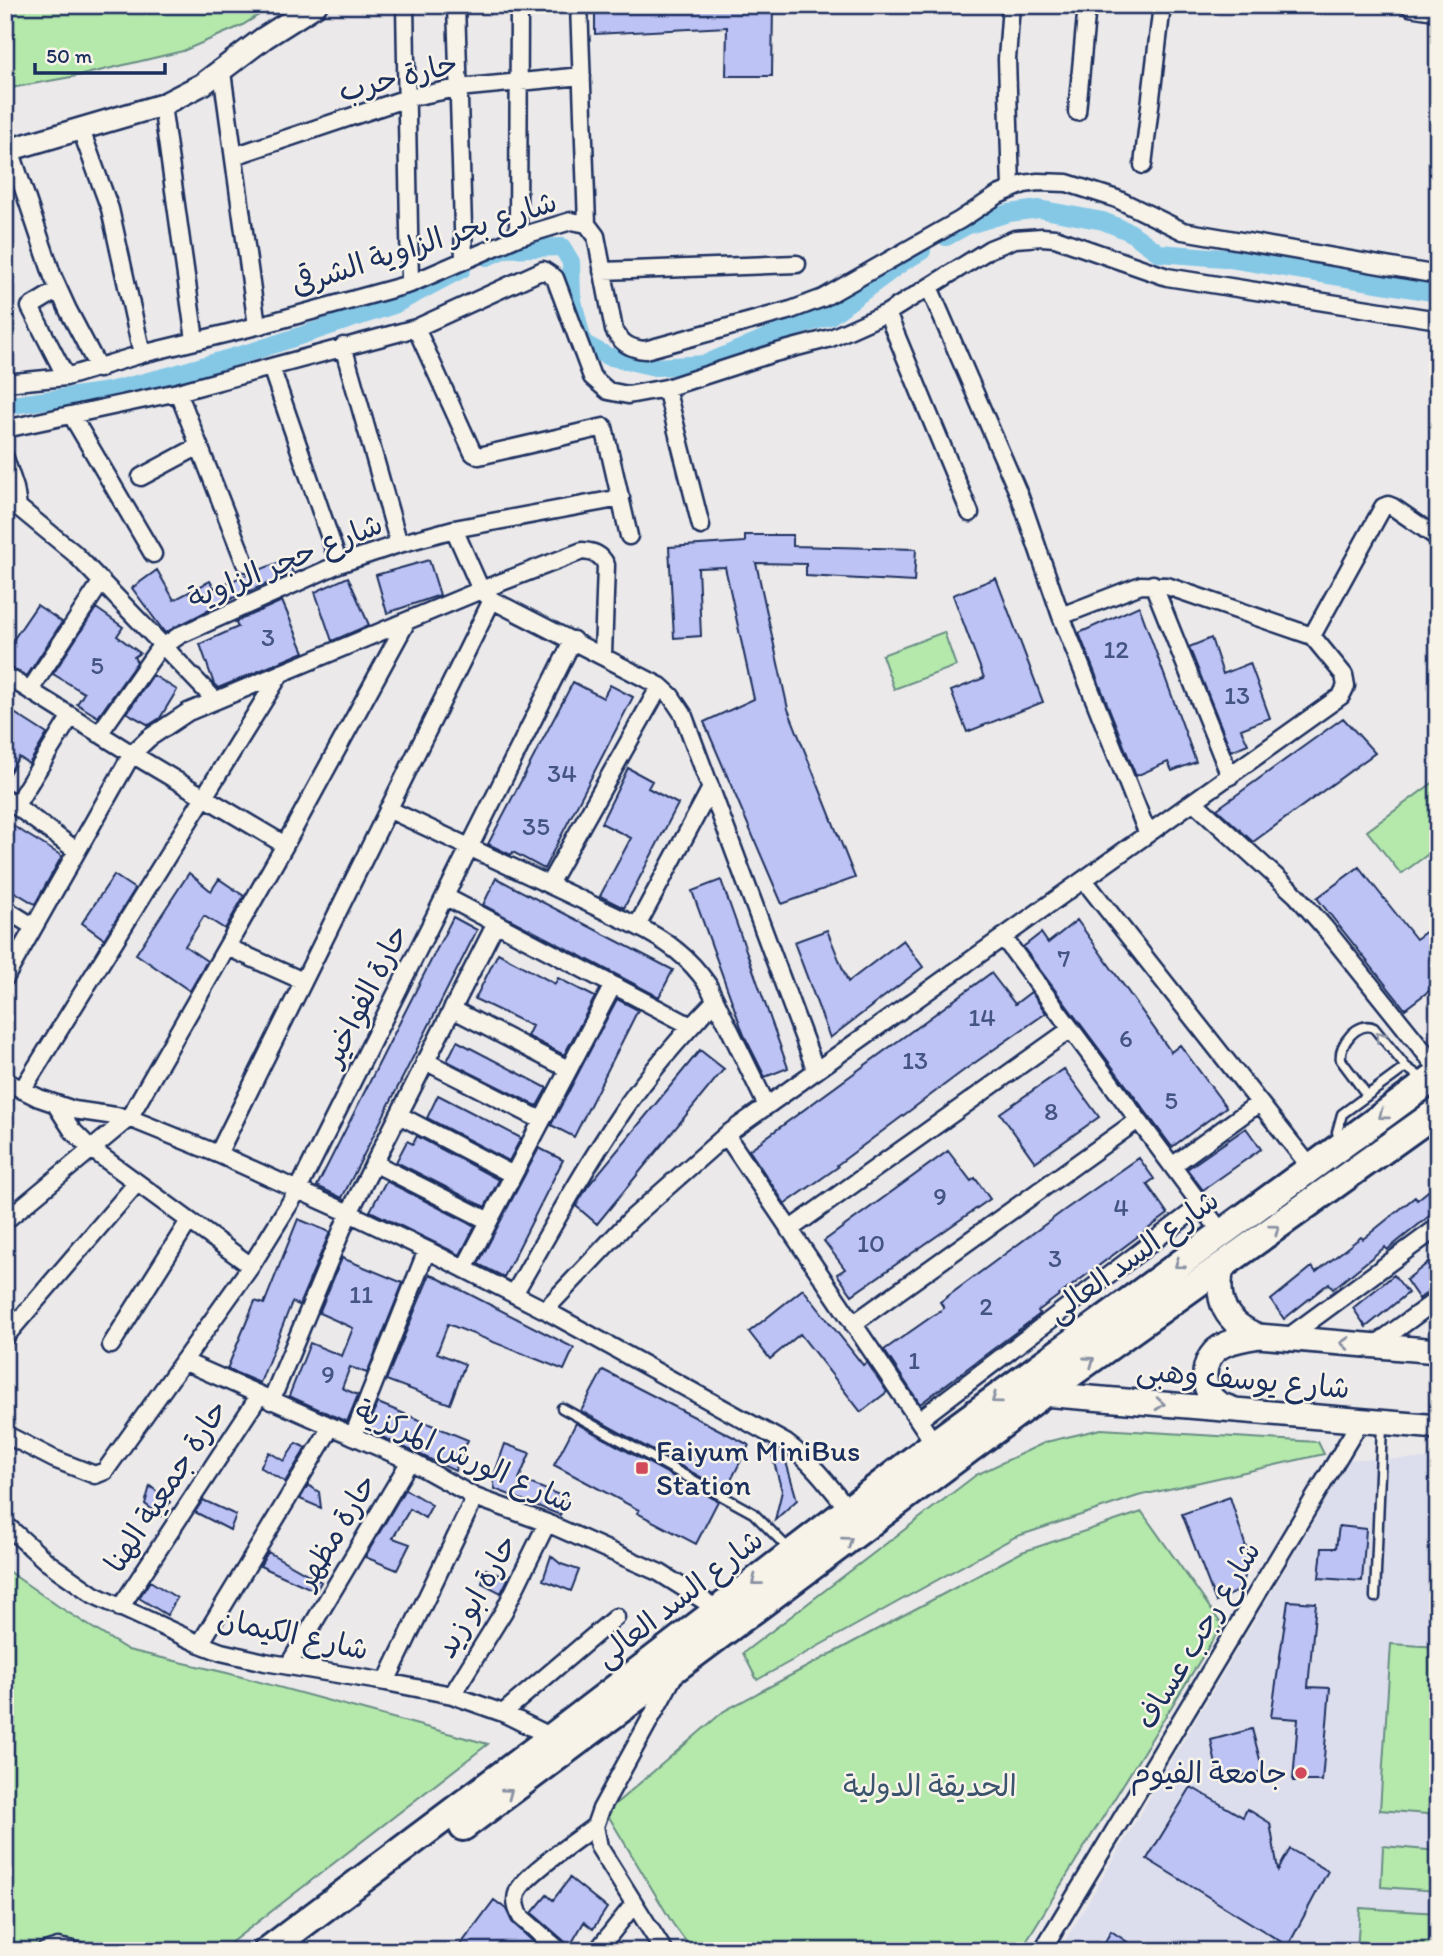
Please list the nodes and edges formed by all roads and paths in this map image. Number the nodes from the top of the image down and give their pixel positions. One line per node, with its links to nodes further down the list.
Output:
1 (316, 5): 11 (street)
2 (405, 5): 15 (street)
3 (456, 5): 14 (street)
4 (519, 5): 13 (street)
5 (579, 5): 12 (street)
6 (1012, 5): 22 (street)
7 (1087, 5): 17 (street)
8 (1162, 5): 21 (street)
9 (1412, 5): 10 (street)
10 (1438, 9)
11 (222, 72): 16 (street); 20 (street)
12 (582, 76): 13 (street, حارة حرب); 23 (street)
13 (519, 82): 14 (street, حارة حرب); 24 (street)
14 (458, 88): 15 (street, حارة حرب); 25 (street)
15 (407, 98): 20 (street, حارة حرب); 29 (street)
16 (162, 105): 18 (street); 36 (street)
17 (1077, 112)
18 (81, 130): 19 (street); 38 (street)
19 (8, 150): 31 (street)
20 (233, 156): 34 (street)
21 (1143, 165)
22 (1011, 188): 27 (street, شارع بحر الزاوية الشرقى); 28 (street, شارع بحر الزاوية الشرقى)
23 (587, 224): 24 (street, شارع بحر الزاوية الشرقى); 27 (street, شارع بحر الزاوية الشرقى)
24 (518, 237): 25 (street, شارع بحر الزاوية الشرقى)
25 (464, 259): 29 (street, شارع بحر الزاوية الشرقى)
26 (797, 264): 27 (street)
27 (602, 271)
28 (1438, 275)
29 (410, 284): 34 (street, شارع بحر الزاوية الشرقى)
30 (929, 287): 32 (street, شارع بحر الزاوية الشرقى); 33 (street, شارع بحر الزاوية الشرقى); 64 (street)
31 (58, 290): 40 (street); 41 (street)
32 (887, 313): 43 (street, شارع بحر الزاوية الشرقى); 52 (street)
33 (1438, 320)
34 (257, 326): 36 (street, شارع بحر الزاوية الشرقى)
35 (416, 328): 37 (street, شارع بحر الزاوية الشرقى); 43 (street, شارع بحر الزاوية الشرقى); 50 (street)
36 (195, 340): 38 (street, شارع بحر الزاوية الشرقى)
37 (343, 346): 39 (street, شارع بحر الزاوية الشرقى); 57 (street)
38 (142, 354): 40 (street, شارع بحر الزاوية الشرقى)
39 (271, 366): 44 (street, شارع بحر الزاوية الشرقى); 60 (street)
40 (99, 369): 41 (street, شارع بحر الزاوية الشرقى)
41 (66, 377): 42 (street, شارع بحر الزاوية الشرقى)
42 (5, 383)
43 (666, 388): 53 (street)
44 (178, 392): 45 (street, شارع بحر الزاوية الشرقى); 47 (street)
45 (72, 416): 46 (street, شارع بحر الزاوية الشرقى); 58 (street)
46 (5, 429)
47 (199, 446): 49 (street); 59 (street)
48 (5, 458): 51 (street)
49 (141, 477)
50 (621, 498): 54 (street, شارع حجر الزاوية); 55 (street)
51 (11, 506): 61 (street)
52 (970, 513)
53 (701, 526)
54 (454, 529): 57 (street, شارع حجر الزاوية); 63 (street)
55 (629, 536)
56 (1438, 538): 66 (street)
57 (399, 544): 60 (street, شارع حجر الزاوية)
58 (153, 554)
59 (245, 563)
60 (338, 564): 68 (street, شارع حجر الزاوية)
61 (102, 582): 68 (street); 73 (street)
62 (1153, 584): 64 (street); 66 (street); 78 (street)
63 (486, 595): 65 (street); 67 (street); 69 (street); 83 (street)
64 (1061, 616): 84 (street)
65 (407, 621): 70 (street); 85 (street)
66 (1312, 636): 78 (street)
67 (573, 640): 69 (street); 86 (street, حارة الفواخير)
68 (164, 645): 74 (street); 76 (street, شارع حجر الزاوية)
69 (603, 655): 72 (street)
70 (281, 673): 74 (street); 80 (street)
71 (5, 675): 73 (street)
72 (660, 686): 79 (street); 89 (street)
73 (30, 690): 75 (street)
74 (215, 700): 77 (street)
75 (71, 716): 76 (street); 81 (street)
76 (99, 734): 77 (street)
77 (132, 754): 80 (street); 87 (street)
78 (1230, 776): 82 (street)
79 (711, 788): 93 (street); 107 (street)
80 (204, 797): 85 (street); 110 (street)
81 (11, 801): 87 (street)
82 (1194, 802): 84 (street); 108 (street)
83 (388, 809): 86 (street); 98 (street)
84 (1147, 832): 88 (street)
85 (285, 845): 96 (street)
86 (471, 848): 89 (street); 90 (street, حارة الفواخير)
87 (77, 850): 94 (street)
88 (1084, 880): 95 (street); 112 (street)
89 (550, 884): 93 (street)
90 (446, 897): 92 (street); 129 (street, حارة الفواخير)
91 (5, 908): 94 (street)
92 (496, 923): 99 (street); 101 (street, حارة جمعية الهنا)
93 (638, 926): 100 (street)
94 (34, 927): 97 (street)
95 (1003, 937): 103 (street); 107 (street)
96 (227, 947): 98 (street); 117 (street)
97 (5, 978)
98 (303, 981): 123 (street)
99 (612, 985): 102 (street); 106 (street)
100 (715, 1001): 102 (street); 114 (street)
101 (452, 1009): 104 (street, حارة جمعية الهنا); 106 (street)
102 (691, 1026): 142 (street)
103 (1071, 1029): 118 (street); 136 (street)
104 (425, 1061): 116 (street, حارة جمعية الهنا); 119 (street)
105 (1406, 1067): 108 (lane); 111 (lane); 111 (lane, one-way to 111)
106 (568, 1069): 119 (street)
107 (816, 1070): 114 (street)
108 (1435, 1075): 121 (main road, شارع السد العالى, one-way to 121)
109 (5, 1081): 110 (street)
110 (22, 1090): 113 (street)
111 (1367, 1095): 121 (lane)
112 (1259, 1102): 125 (street); 126 (street)
113 (56, 1105): 117 (street); 122 (street)
114 (767, 1106): 120 (street)
115 (1438, 1111): 140 (main road, شارع السد العالى, one-way to 115)
116 (398, 1115): 124 (street, حارة جمعية الهنا); 127 (street)
117 (129, 1118): 122 (street); 123 (street)
118 (1138, 1119): 125 (street); 145 (street)
119 (541, 1120): 127 (street)
120 (726, 1135): 136 (street); 144 (street)
121 (1342, 1145): 126 (main road, شارع السد العالى)
122 (90, 1148): 128 (street); 132 (street)
123 (218, 1154): 129 (street)
124 (374, 1163): 131 (street, حارة جمعية الهنا); 134 (street)
125 (1172, 1166): 130 (street)
126 (1311, 1168): 137 (main road, شارع السد العالى)
127 (513, 1175): 134 (street)
128 (136, 1184): 133 (street); 147 (street)
129 (298, 1190): 131 (street); 139 (street, حارة الفواخير)
130 (1201, 1205): 137 (street); 157 (street)
131 (349, 1213): 138 (street); 154 (street, حارة جمعية الهنا)
132 (5, 1221)
133 (188, 1221): 139 (street); 149 (street)
134 (489, 1221): 141 (street)
135 (1438, 1227): 148 (street)
136 (789, 1230): 145 (street)
137 (1221, 1233): 163 (main road, شارع السد العالى, one-way to 163)
138 (426, 1250): 141 (street); 162 (street)
139 (251, 1266): 152 (street, حارة الفواخير)
140 (1222, 1267): 146 (main road, شارع يوسف وهبى); 153 (main road, شارع السد العالى, one-way to 140)
141 (464, 1269): 142 (street)
142 (513, 1294): 144 (street)
143 (1438, 1299): 150 (street)
144 (545, 1310): 169 (street)
145 (853, 1324): 157 (street)
146 (1258, 1336): 148 (main road, شارع يوسف وهبى); 156 (main road)
147 (5, 1337)
148 (1287, 1338): 150 (main road, شارع يوسف وهبى, one-way to 148)
149 (111, 1345)
150 (1375, 1345): 151 (main road, شارع يوسف وهبى)
151 (1438, 1350)
152 (183, 1361): 154 (street, شارع الورش المركزية); 161 (street, حارة الفواخير)
153 (1043, 1394): 156 (main road, شارع يوسف وهبى, one-way to 156); 165 (main road, شارع السد العالى)
154 (265, 1398): 159 (street, شارع الورش المركزية); 174 (street, حارة جمعية الهنا)
155 (562, 1408): 172 (lane)
156 (1238, 1412): 158 (main road, شارع يوسف وهبى)
157 (919, 1420): 163 (street)
158 (1372, 1421): 160 (main road, شارع يوسف وهبى); 173 (lane); 195 (street, شارع رجب عساف)
159 (331, 1427): 162 (street, شارع الورش المركزية); 177 (street)
160 (1438, 1427)
161 (5, 1434)
162 (353, 1436): 164 (street, شارع الورش المركزية)
163 (935, 1443): 165 (street); 166 (main road, شارع السد العالى)
164 (410, 1461): 167 (street, شارع الورش المركزية); 178 (street, حارة مظهر)
165 (950, 1465): 168 (main road, شارع السد العالى)
166 (888, 1479): 168 (main road); 169 (main road, شارع السد العالى)
167 (475, 1497): 170 (street, شارع الورش المركزية); 180 (street)
168 (903, 1500): 179 (main road, شارع السد العالى, one-way to 168)
169 (848, 1509): 172 (main road, شارع السد العالى)
170 (547, 1523): 175 (street, شارع الورش المركزية); 181 (street, حارة ابو زيد)
171 (5, 1524): 174 (street, شارع الكيمان)
172 (792, 1553): 175 (main road, شارع السد العالى, one-way to 175)
173 (1375, 1597)
174 (120, 1608): 177 (street, شارع الكيمان)
175 (719, 1610): 183 (main road, شارع السد العالى)
176 (616, 1617): 182 (street)
177 (200, 1644): 178 (street, شارع الكيمان)
178 (288, 1666): 180 (street, شارع الكيمان)
179 (679, 1666): 184 (street); 191 (main road, شارع السد العالى, one-way to 179)
180 (386, 1682): 181 (street, شارع الكيمان)
181 (452, 1695): 182 (street, شارع الكيمان)
182 (503, 1713): 183 (street, شارع الكيمان)
183 (552, 1737): 190 (main road, شارع السد العالى)
184 (595, 1826): 185 (street); 192 (street)
185 (634, 1904): 193 (street); 194 (street)
186 (44, 1951): 187 (street)
187 (79, 1951)
188 (118, 1951): 189 (street)
189 (138, 1951)
190 (267, 1951)
191 (296, 1951)
192 (560, 1951)
193 (597, 1951)
194 (664, 1951)
195 (1042, 1951)

